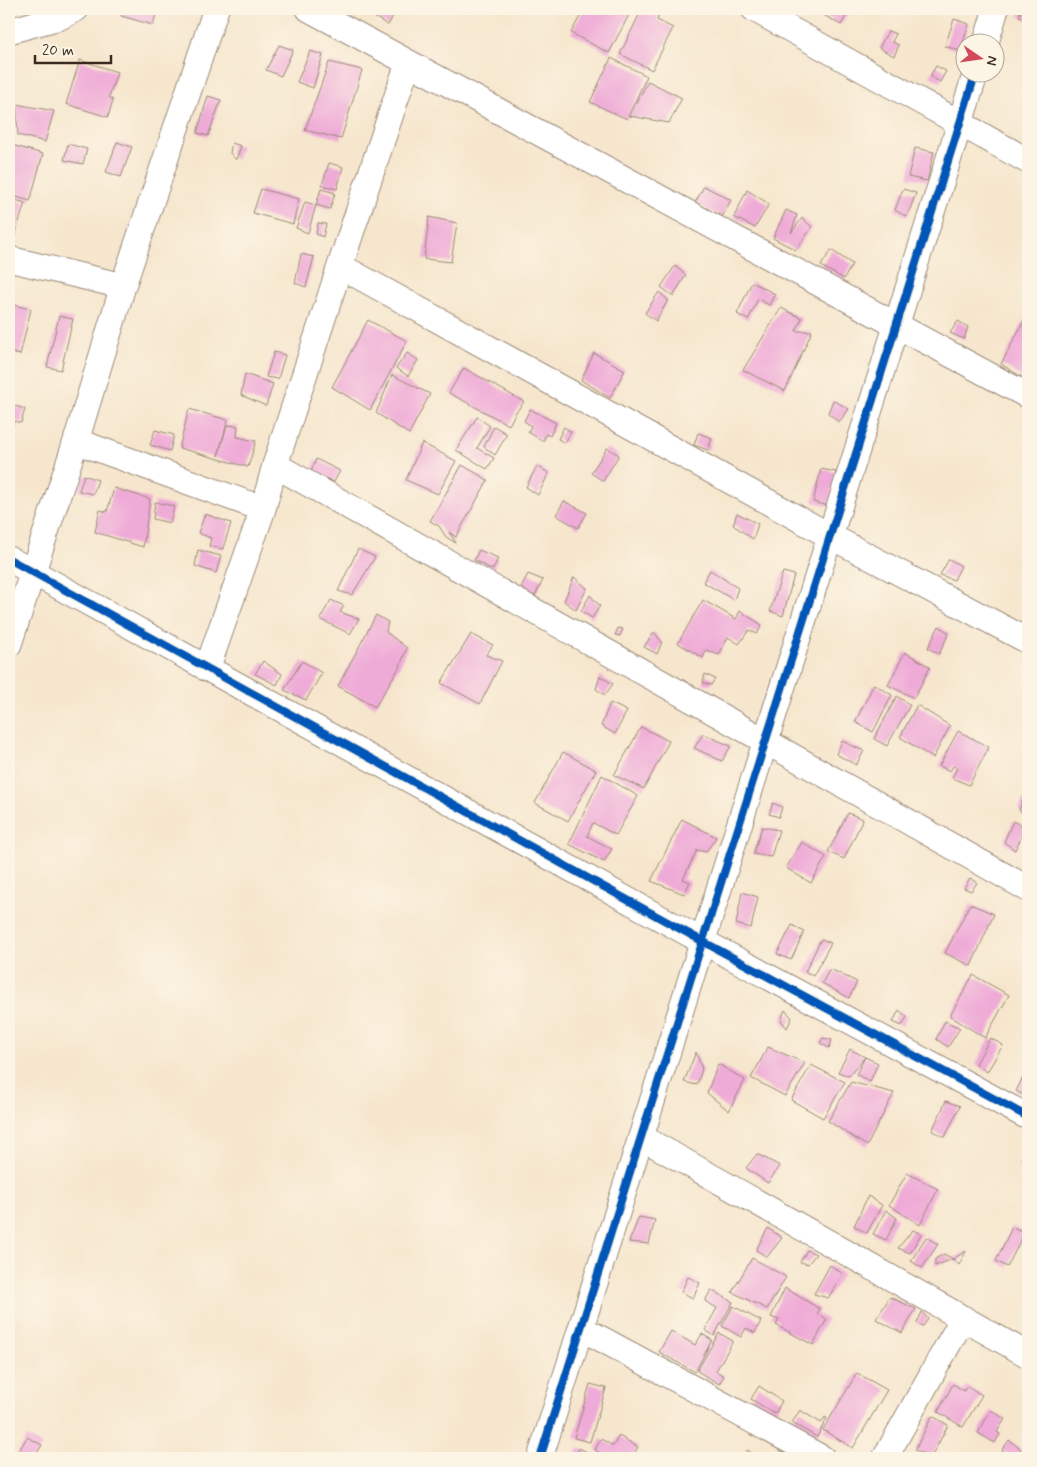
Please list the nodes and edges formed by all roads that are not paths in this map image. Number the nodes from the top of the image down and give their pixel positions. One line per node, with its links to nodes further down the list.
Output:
1 (76, 9): 6 (street)
2 (216, 9): 14 (street)
3 (309, 9): 8 (street)
4 (754, 9): 10 (street)
5 (996, 9): 7 (street)
6 (9, 32)
7 (989, 32)
8 (408, 63): 13 (street); 15 (street)
9 (973, 82): 10 (street)
10 (960, 123): 11 (street); 15 (street)
11 (1028, 161)
12 (9, 259): 14 (street)
13 (340, 266): 18 (street); 20 (street)
14 (123, 286): 17 (street)
15 (897, 324): 16 (street); 20 (street)
16 (1028, 396)
17 (76, 442): 19 (street); 22 (street)
18 (275, 465): 19 (street); 26 (street)
19 (263, 509): 25 (street)
20 (830, 536): 23 (street); 26 (street)
21 (9, 559): 22 (street)
22 (33, 572): 24 (street); 25 (street)
23 (1028, 642)
24 (9, 644)
25 (207, 669): 28 (street)
26 (766, 741): 27 (street); 28 (street)
27 (1028, 889)
28 (702, 941): 29 (street); 30 (street)
29 (1028, 1117)
30 (641, 1137): 31 (street); 32 (street)
31 (963, 1318): 33 (street); 36 (street)
32 (580, 1328): 34 (street); 35 (street)
33 (1028, 1355)
34 (540, 1458)
35 (822, 1458)
36 (884, 1458)

